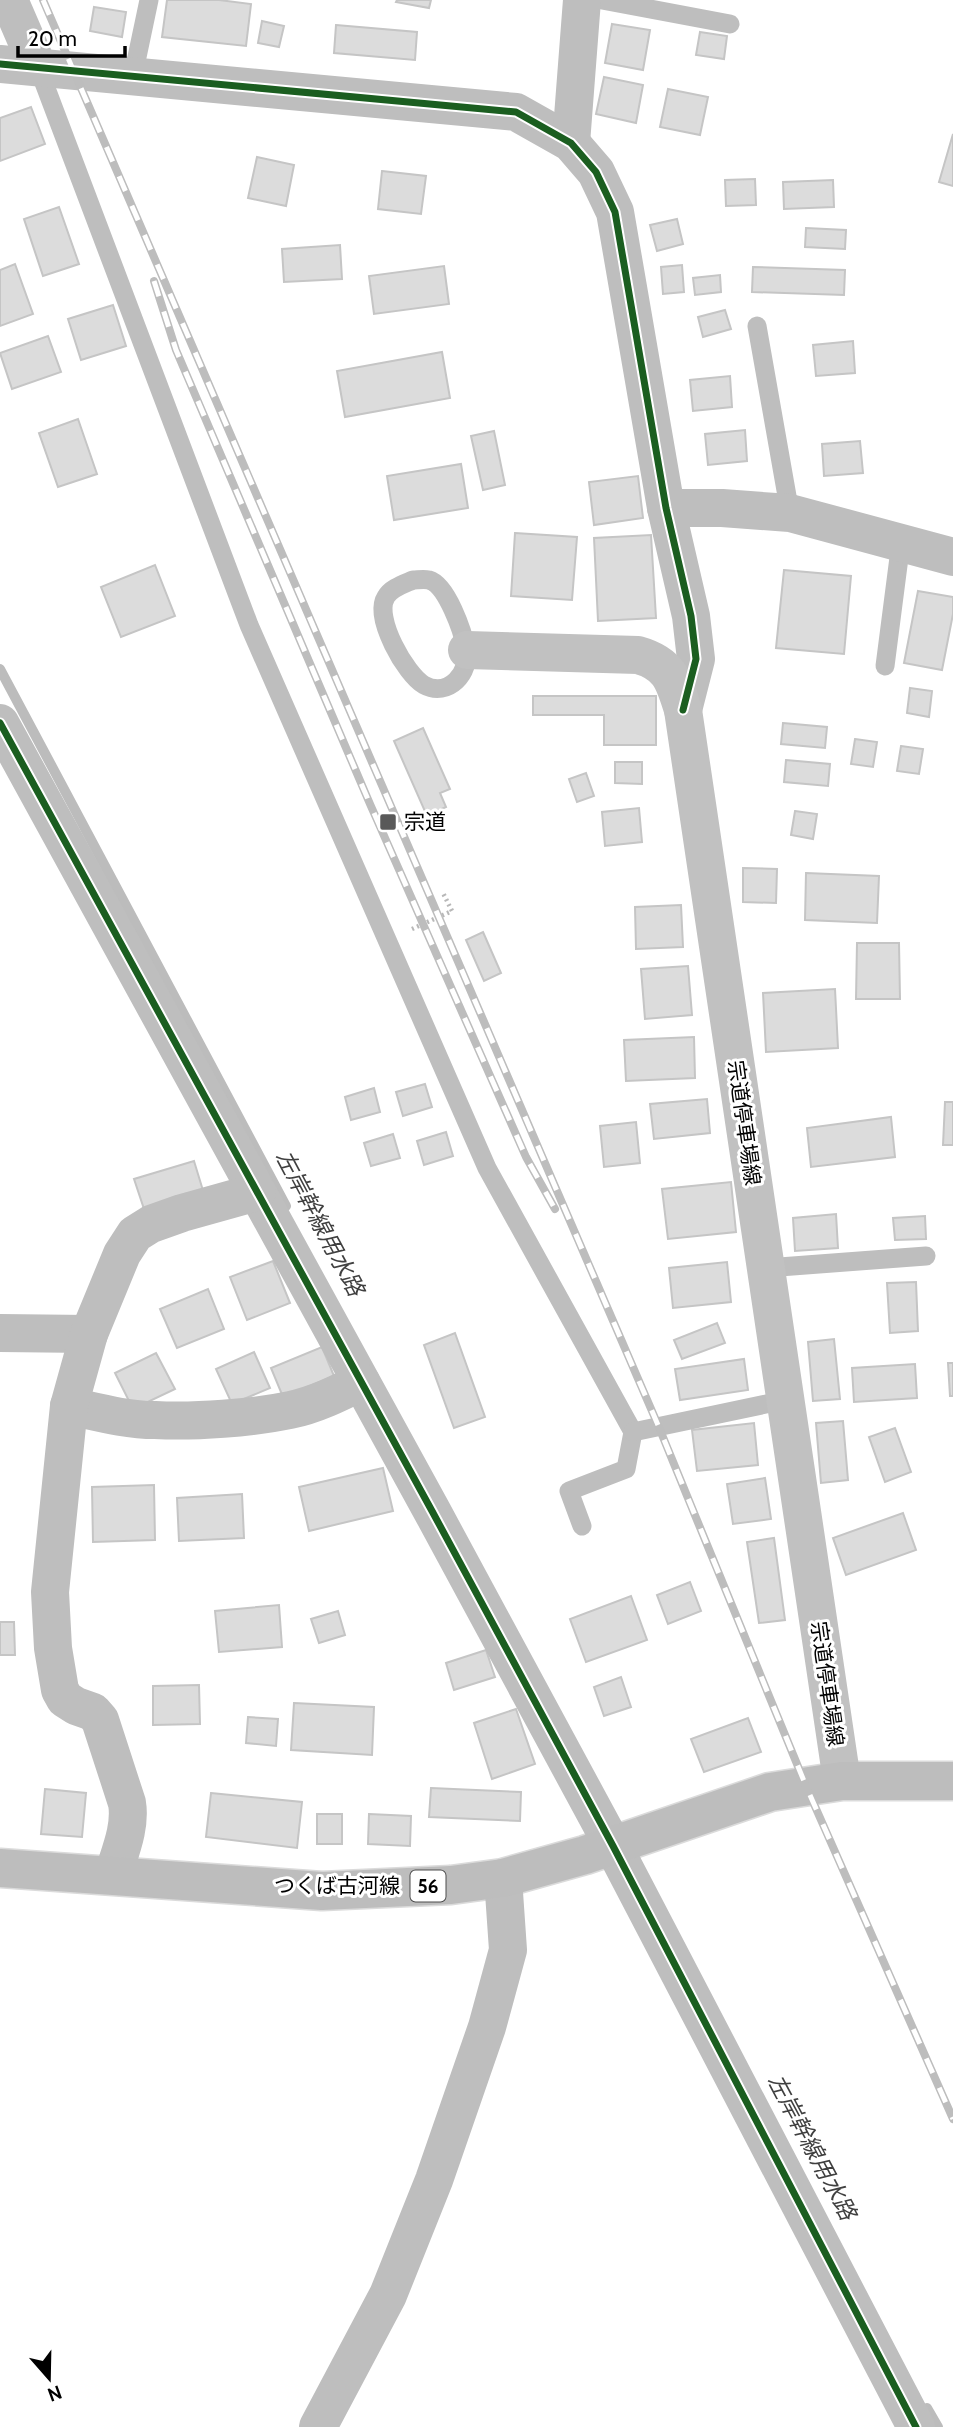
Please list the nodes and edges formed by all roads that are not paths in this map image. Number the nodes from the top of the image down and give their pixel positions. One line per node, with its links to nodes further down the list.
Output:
1 (9, 0): 7 (street)
2 (149, 0): 8 (lane)
3 (582, 0): 9 (street)
4 (602, 0): 5 (lane)
5 (730, 23)
6 (0, 64): 7 (street)
7 (38, 67): 8 (street); 27 (lane)
8 (133, 76): 9 (street)
9 (571, 144): 11 (street)
10 (757, 326): 12 (lane)
11 (666, 508): 12 (street); 17 (street)
12 (790, 513): 13 (street)
13 (901, 542): 14 (street); 16 (lane)
14 (953, 556)
15 (467, 650): 15 (lane); 17 (main road, 宗道停車場線)
16 (885, 666)
17 (683, 710): 21 (main road, 宗道停車場線)
18 (3, 736): 19 (street)
19 (257, 1192): 23 (street); 24 (street)
20 (926, 1256): 21 (lane)
21 (765, 1268): 25 (main road, 宗道停車場線)
22 (0, 1333): 23 (street)
23 (89, 1334): 26 (street)
24 (361, 1382): 26 (street); 31 (street)
25 (785, 1399): 27 (lane); 29 (main road, 宗道停車場線)
26 (69, 1406): 33 (street)
27 (633, 1432): 28 (lane)
28 (582, 1526)
29 (842, 1781): 30 (main road, つくば古河線 / 56); 31 (main road, つくば古河線 / 56)
30 (953, 1781)
31 (613, 1846): 34 (main road, つくば古河線 / 56); 36 (street)
32 (0, 1868): 33 (main road, つくば古河線 / 56)
33 (113, 1875): 34 (main road, つくば古河線 / 56)
34 (503, 1878): 35 (street)
35 (318, 2427)
36 (916, 2427)

